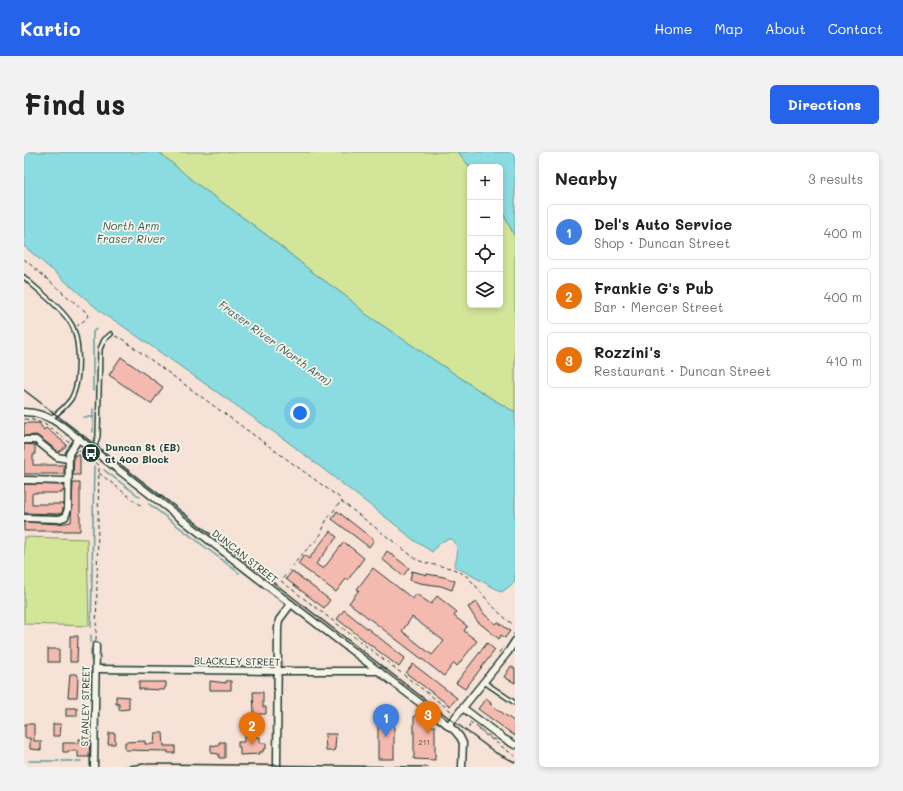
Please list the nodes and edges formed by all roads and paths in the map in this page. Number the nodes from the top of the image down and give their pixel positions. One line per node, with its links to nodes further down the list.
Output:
1 (24, 259): 3 (path)
2 (24, 277): 3 (lane)
3 (74, 328): 6 (lane)
4 (111, 334): 11 (lane); 16 (path)
5 (24, 412): 6 (street, DUNCAN STREET)
6 (51, 418): 8 (street, DUNCAN STREET)
7 (24, 419): 10 (path)
8 (79, 438): 10 (street); 11 (street, DUNCAN STREET)
9 (24, 440): 12 (street)
10 (74, 446): 12 (street); 13 (path)
11 (94, 450): 19 (street, DUNCAN STREET)
12 (68, 458): 15 (street)
13 (99, 473): 17 (path); 22 (path)
14 (24, 480): 15 (street)
15 (68, 481): 18 (street)
16 (340, 498)
17 (141, 506)
18 (24, 518)
19 (291, 604): 26 (street); 27 (street, DUNCAN STREET)
20 (515, 626): 31 (path)
21 (515, 641): 23 (street)
22 (96, 646): 25 (street, STANLEY STREET)
23 (508, 652): 24 (street); 28 (street)
24 (515, 656)
25 (96, 669): 26 (street, BLACKLEY STREET); 38 (street, STANLEY STREET)
26 (277, 671): 27 (street, BLACKLEY STREET); 39 (street)
27 (378, 671): 33 (street, DUNCAN STREET)
28 (484, 682): 29 (lane); 30 (street)
29 (515, 703)
30 (463, 708): 33 (street); 36 (street)
31 (452, 712)
32 (470, 722): 34 (path)
33 (448, 726): 40 (street, DUNCAN STREET)
34 (469, 728)
35 (479, 729): 37 (path)
36 (515, 745)
37 (515, 756)
38 (94, 767)
39 (277, 767)
40 (462, 767)

